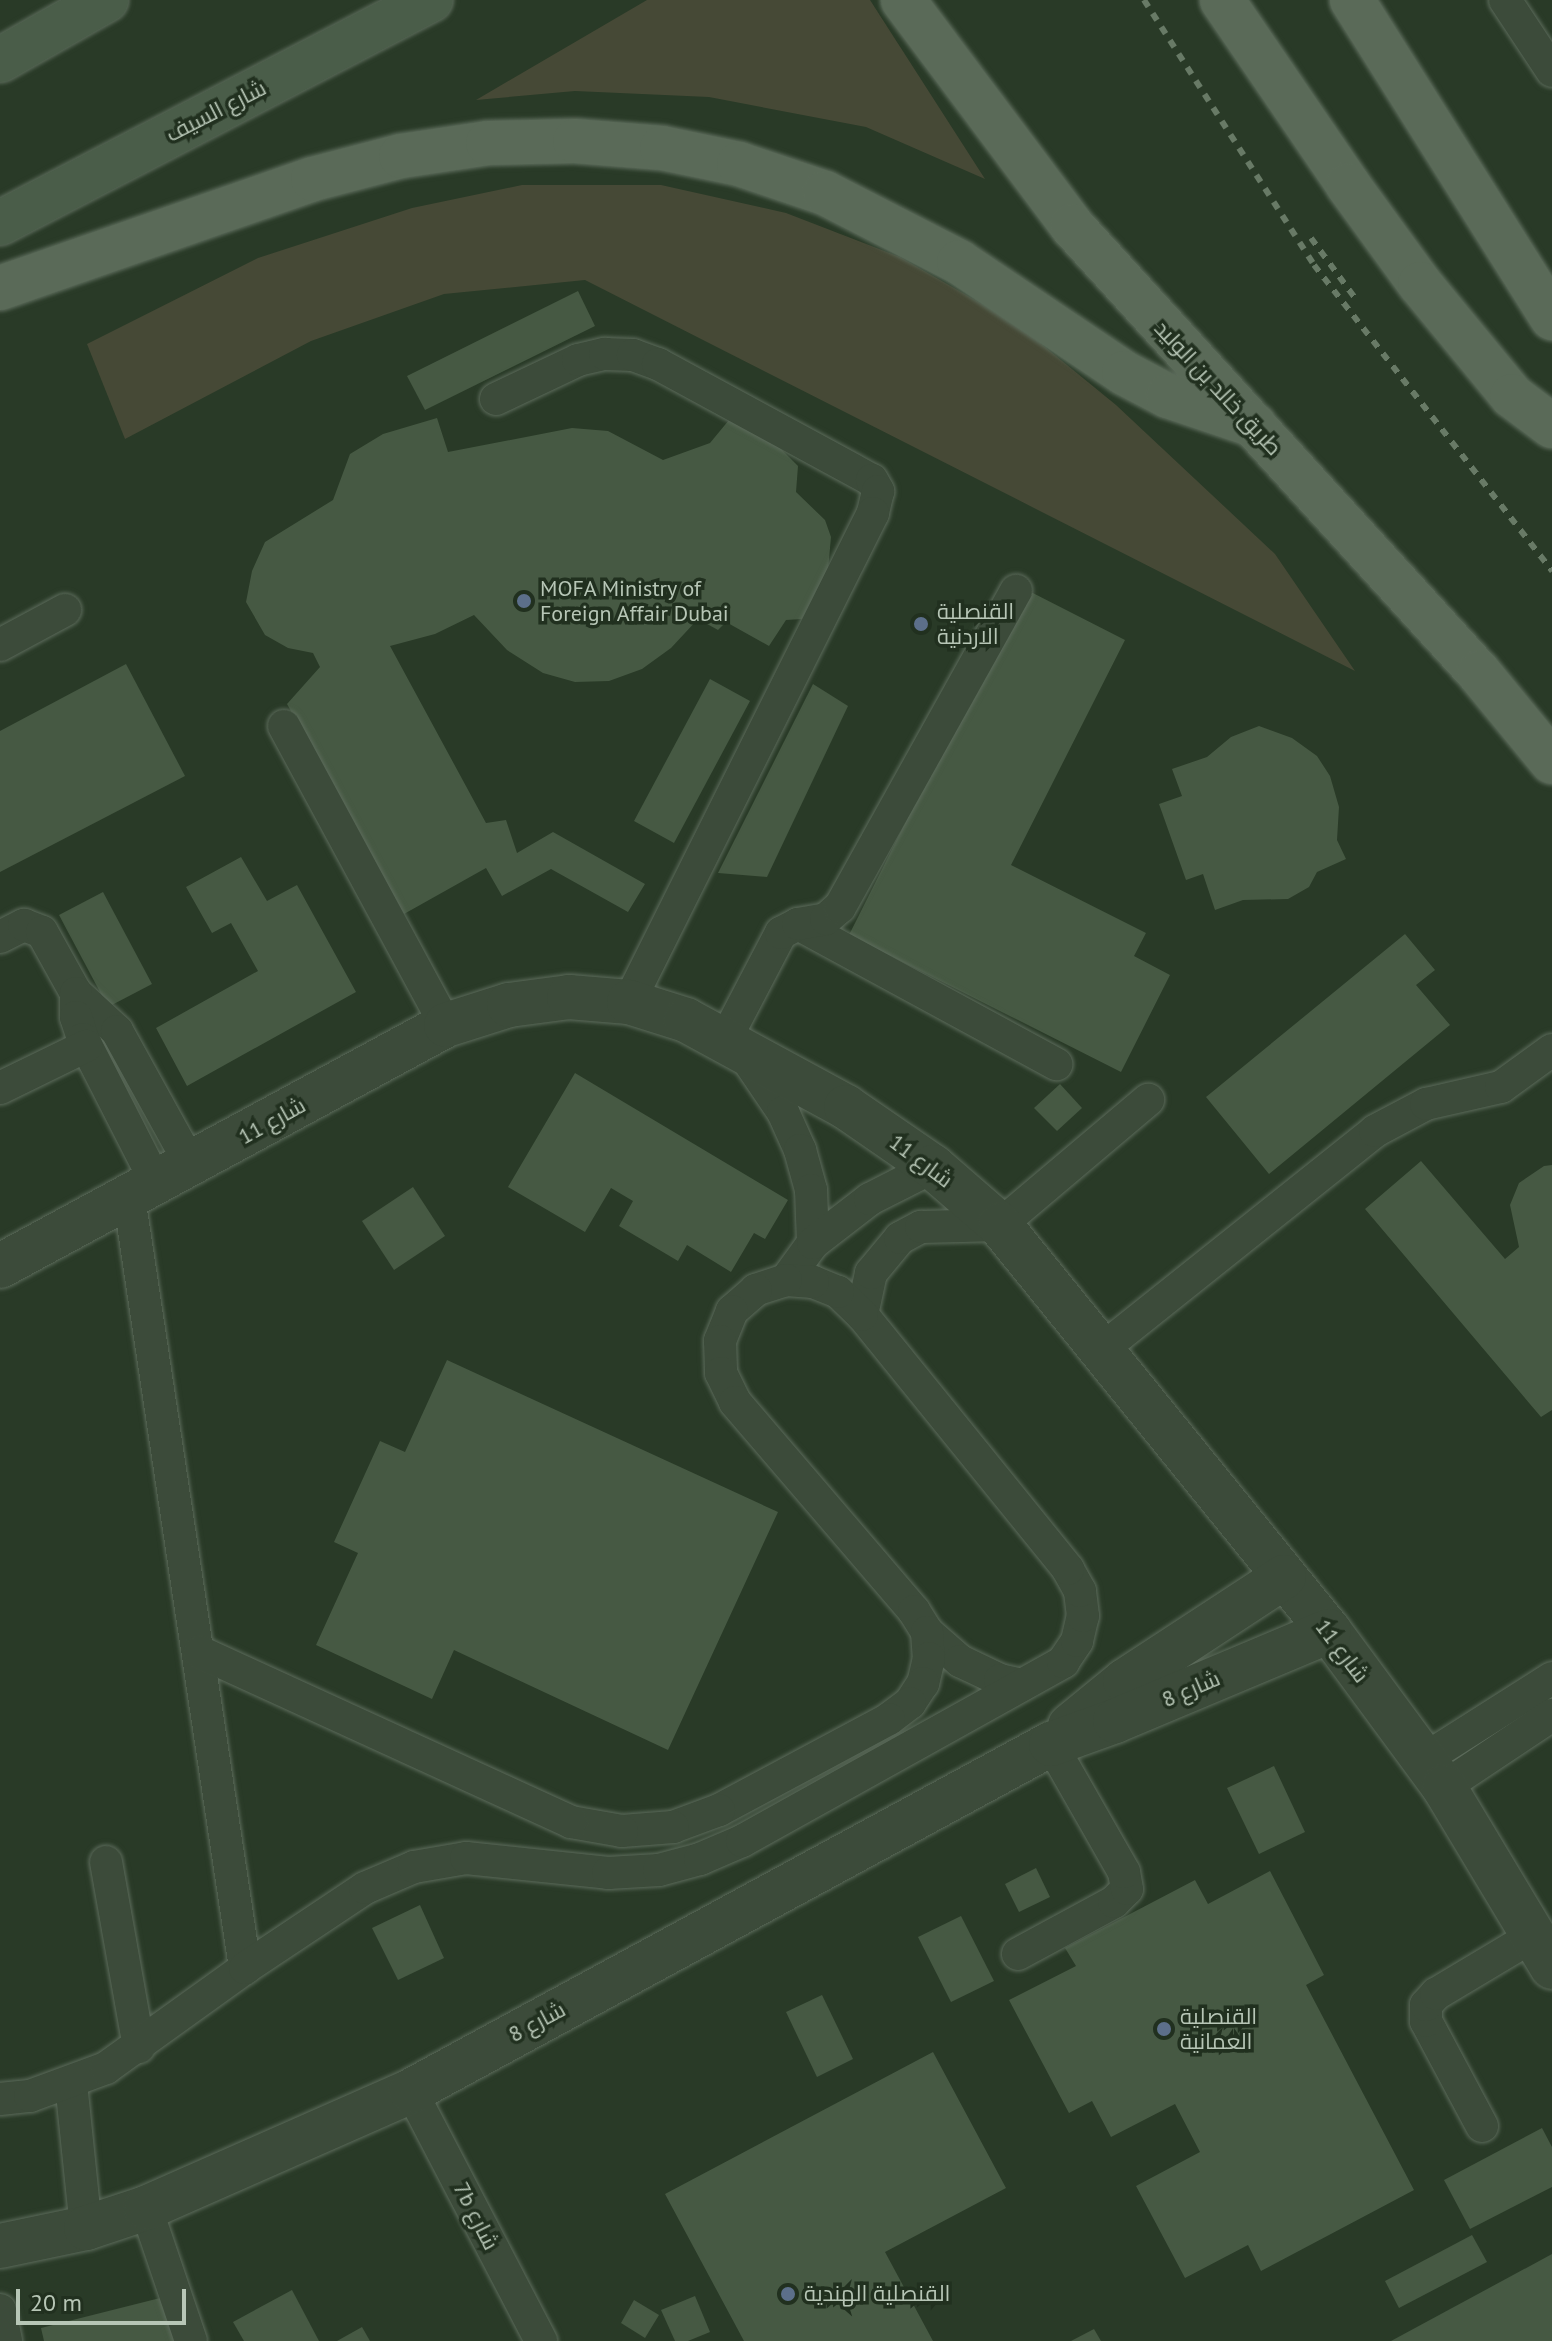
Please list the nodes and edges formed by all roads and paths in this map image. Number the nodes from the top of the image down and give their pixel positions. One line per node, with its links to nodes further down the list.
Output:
1 (106, 0): 7 (main road)
2 (431, 0): 9 (main road, شارع السيف)
3 (903, 0): 13 (main road, طريق خالد بن الوليد)
4 (1222, 0): 14 (main road)
5 (1352, 0): 11 (main road)
6 (1505, 0): 8 (lane)
7 (0, 60)
8 (1552, 71)
9 (0, 223)
10 (0, 288): 13 (main road)
11 (1552, 318)
12 (496, 399): 23 (lane)
13 (1254, 425): 19 (main road, طريق خالد بن الوليد)
14 (1552, 426)
15 (1016, 591): 20 (lane)
16 (65, 610): 17 (lane)
17 (0, 645)
18 (284, 726): 24 (lane)
19 (1552, 762)
20 (798, 924): 25 (lane); 28 (lane)
21 (0, 937): 22 (lane)
22 (76, 993): 26 (lane); 32 (lane)
23 (629, 1002): 24 (street, شارع 11); 25 (street, شارع 11)
24 (446, 1025): 32 (street, شارع 11)
25 (732, 1044): 31 (street, شارع 11); 34 (lane)
26 (86, 1046): 29 (lane); 32 (lane)
27 (1552, 1050): 38 (lane)
28 (1056, 1064)
29 (0, 1088)
30 (1148, 1100): 33 (lane)
31 (933, 1167): 33 (street, شارع 11); 34 (lane)
32 (159, 1181): 35 (street, شارع 11); 42 (lane)
33 (1000, 1225): 37 (lane); 38 (street, شارع 11)
34 (813, 1243): 36 (lane)
35 (0, 1266)
36 (786, 1280): 37 (lane); 41 (lane)
37 (862, 1315): 44 (lane)
38 (1101, 1350): 39 (street, شارع 11)
39 (1284, 1577): 40 (street, شارع 11); 46 (street, شارع 8)
40 (1329, 1631): 46 (street, شارع 8); 47 (street, شارع 11)
41 (927, 1632): 42 (lane); 44 (lane)
42 (199, 1652): 51 (lane)
43 (1552, 1678): 47 (lane)
44 (1021, 1685): 51 (lane)
45 (1552, 1715): 47 (lane)
46 (1051, 1744): 50 (lane); 54 (street, شارع 8)
47 (1434, 1773): 49 (street, شارع 11)
48 (106, 1862): 52 (lane)
49 (1543, 1952): 56 (lane)
50 (1018, 1954)
51 (245, 1968): 52 (lane)
52 (139, 2047): 53 (lane)
53 (71, 2083): 55 (lane); 58 (lane)
54 (411, 2091): 57 (street, شارع 8); 63 (lane, 7b شارع)
55 (0, 2099)
56 (1482, 2126)
57 (146, 2208): 58 (street, شارع 8); 62 (lane)
58 (86, 2228): 59 (street, شارع 8)
59 (0, 2246)
60 (0, 2310): 61 (lane)
61 (6, 2341)
62 (191, 2341)
63 (541, 2341)

